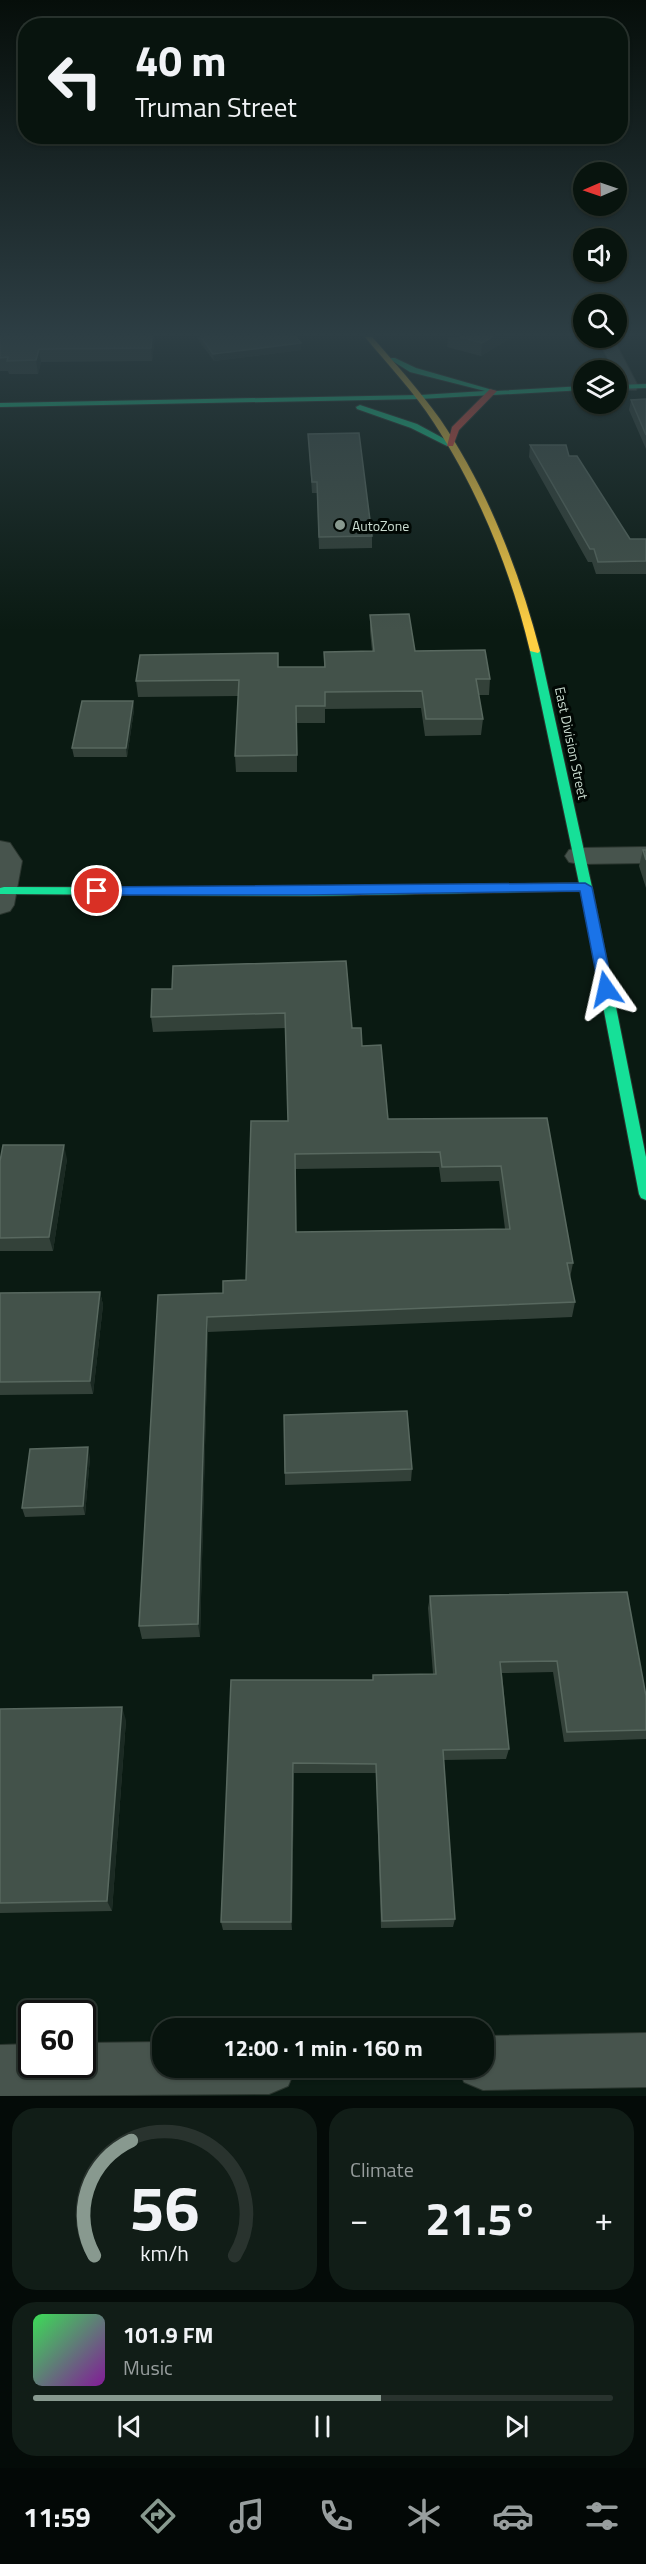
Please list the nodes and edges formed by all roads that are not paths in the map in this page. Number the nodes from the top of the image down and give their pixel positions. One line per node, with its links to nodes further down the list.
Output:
1 (430, 435): 4 (main road)
2 (444, 435): 4 (main road, East Division Street)
3 (453, 435): 4 (main road)
4 (450, 444): 7 (main road, East Division Street)
5 (0, 849): 9 (street)
6 (646, 855): 7 (street)
7 (579, 856): 8 (main road, East Division Street)
8 (585, 887): 9 (main road); 10 (main road, East Division Street)
9 (2, 898)
10 (646, 1194)
11 (646, 2060): 12 (street)
12 (494, 2063)
13 (152, 2069): 14 (street)
14 (0, 2072)

